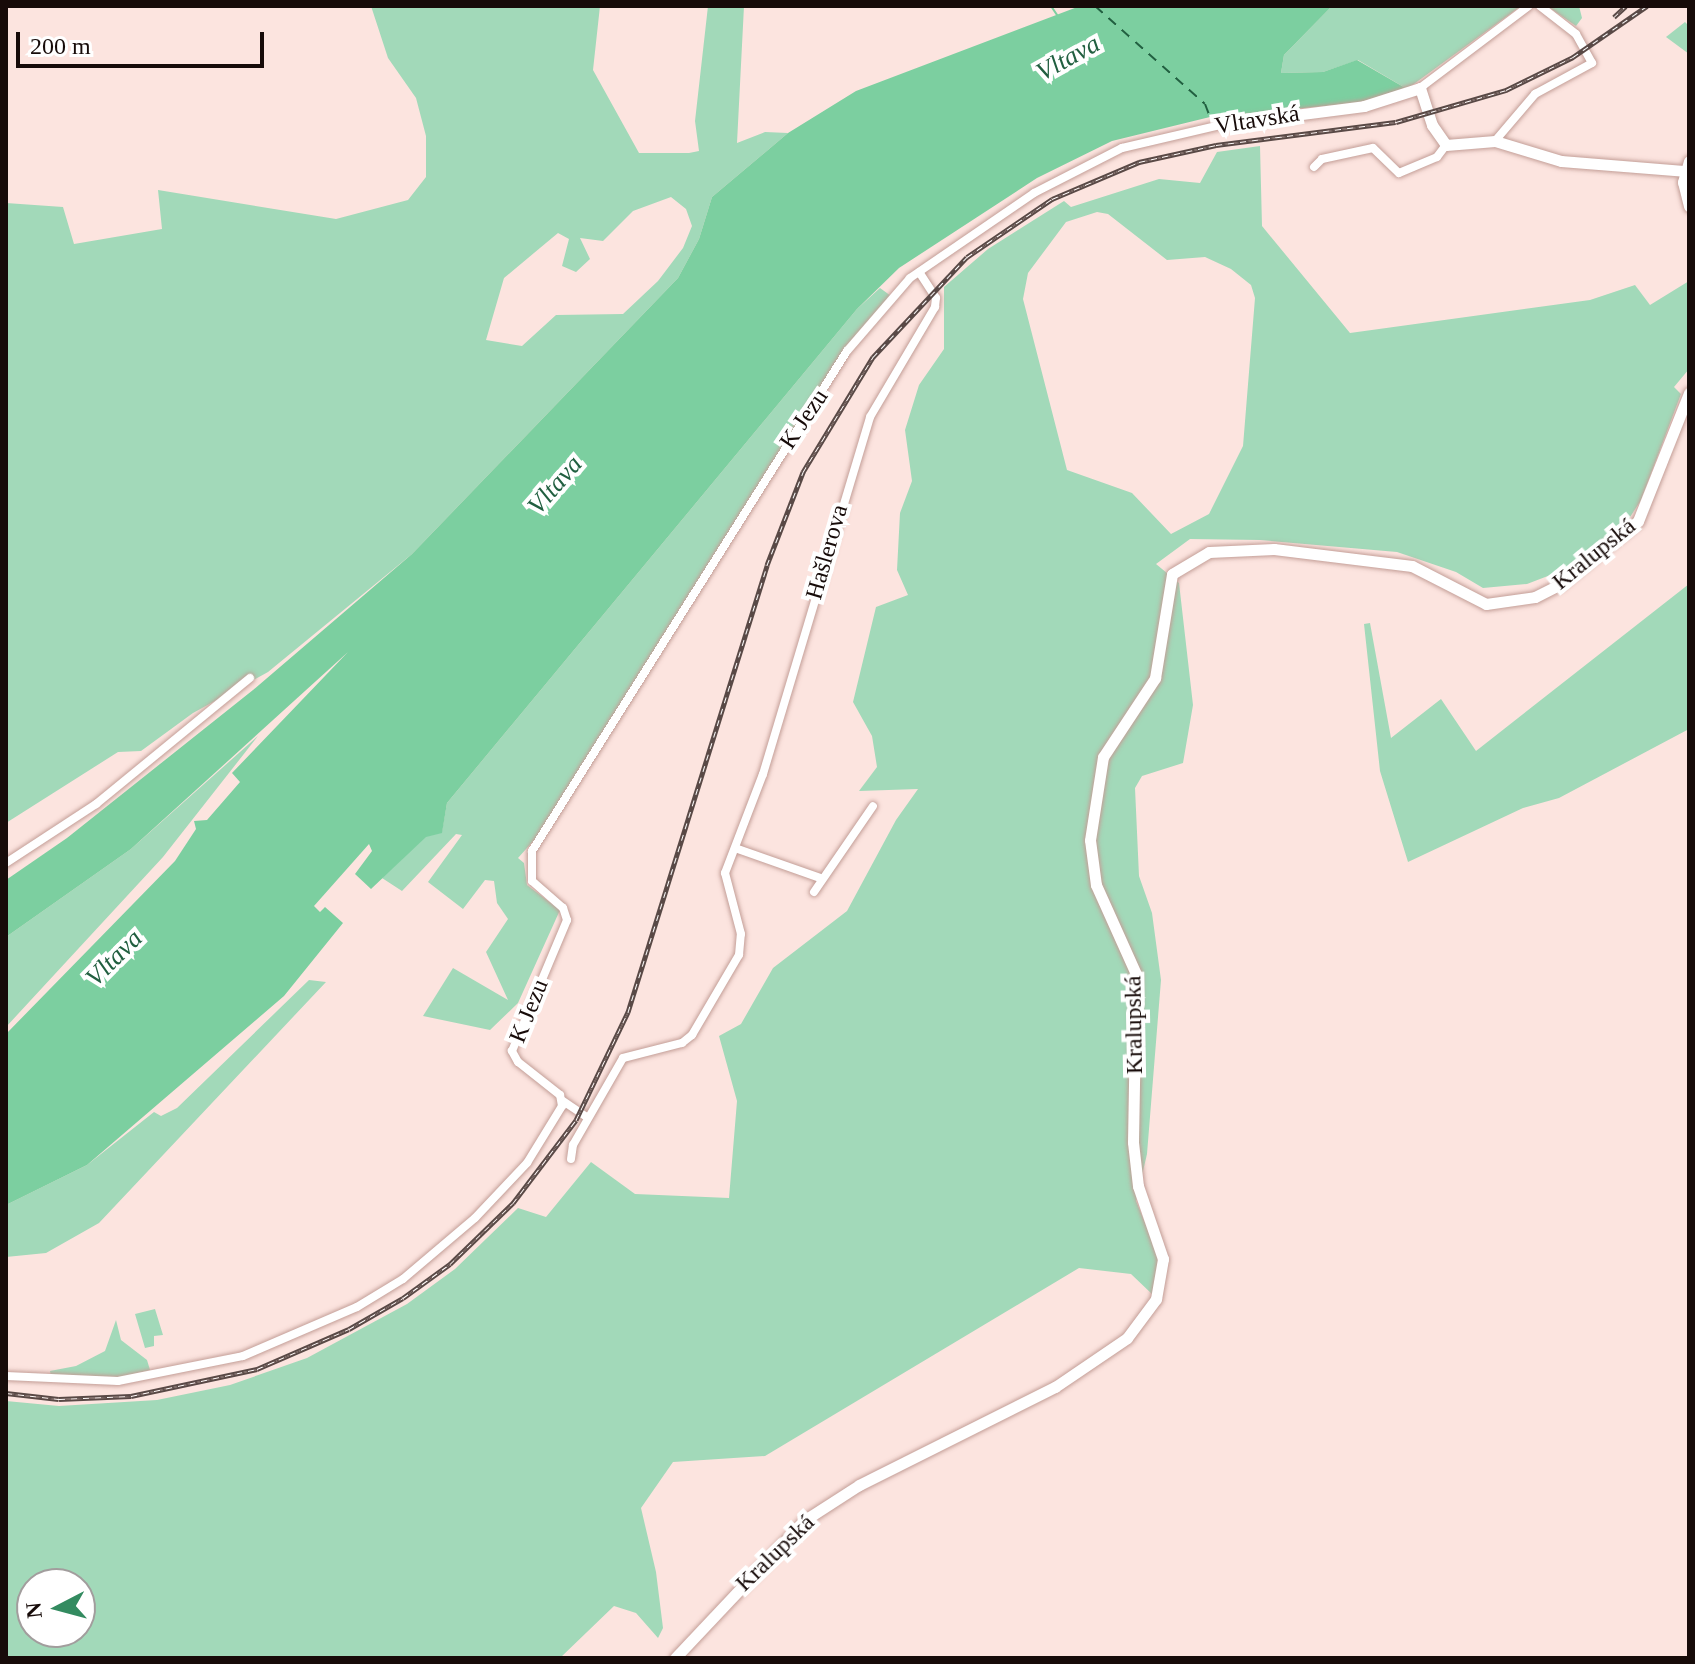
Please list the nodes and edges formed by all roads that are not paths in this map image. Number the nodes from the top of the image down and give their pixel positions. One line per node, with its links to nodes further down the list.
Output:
1 (1529, 6): 3 (street)
2 (1540, 6): 5 (street)
3 (1420, 88): 4 (street, Vltavská); 6 (street)
4 (1224, 124): 10 (street, Vltavská)
5 (1495, 141): 6 (street); 7 (street)
6 (1446, 145): 8 (street)
7 (1687, 166): 9 (street)
8 (1314, 167)
9 (1689, 206)
10 (919, 272): 11 (street, Vltavská); 15 (street, Hašlerova)
11 (847, 351): 19 (street, K Jezu)
12 (1689, 393): 23 (street, Kralupská)
13 (250, 678): 16 (street)
14 (873, 806): 17 (street)
15 (735, 848): 17 (street); 20 (street, Hašlerova)
16 (6, 863)
17 (820, 878): 18 (street)
18 (814, 892)
19 (563, 1101): 20 (street); 22 (street)
20 (587, 1117): 21 (street, Hašlerova)
21 (571, 1159)
22 (6, 1376)
23 (675, 1658)

